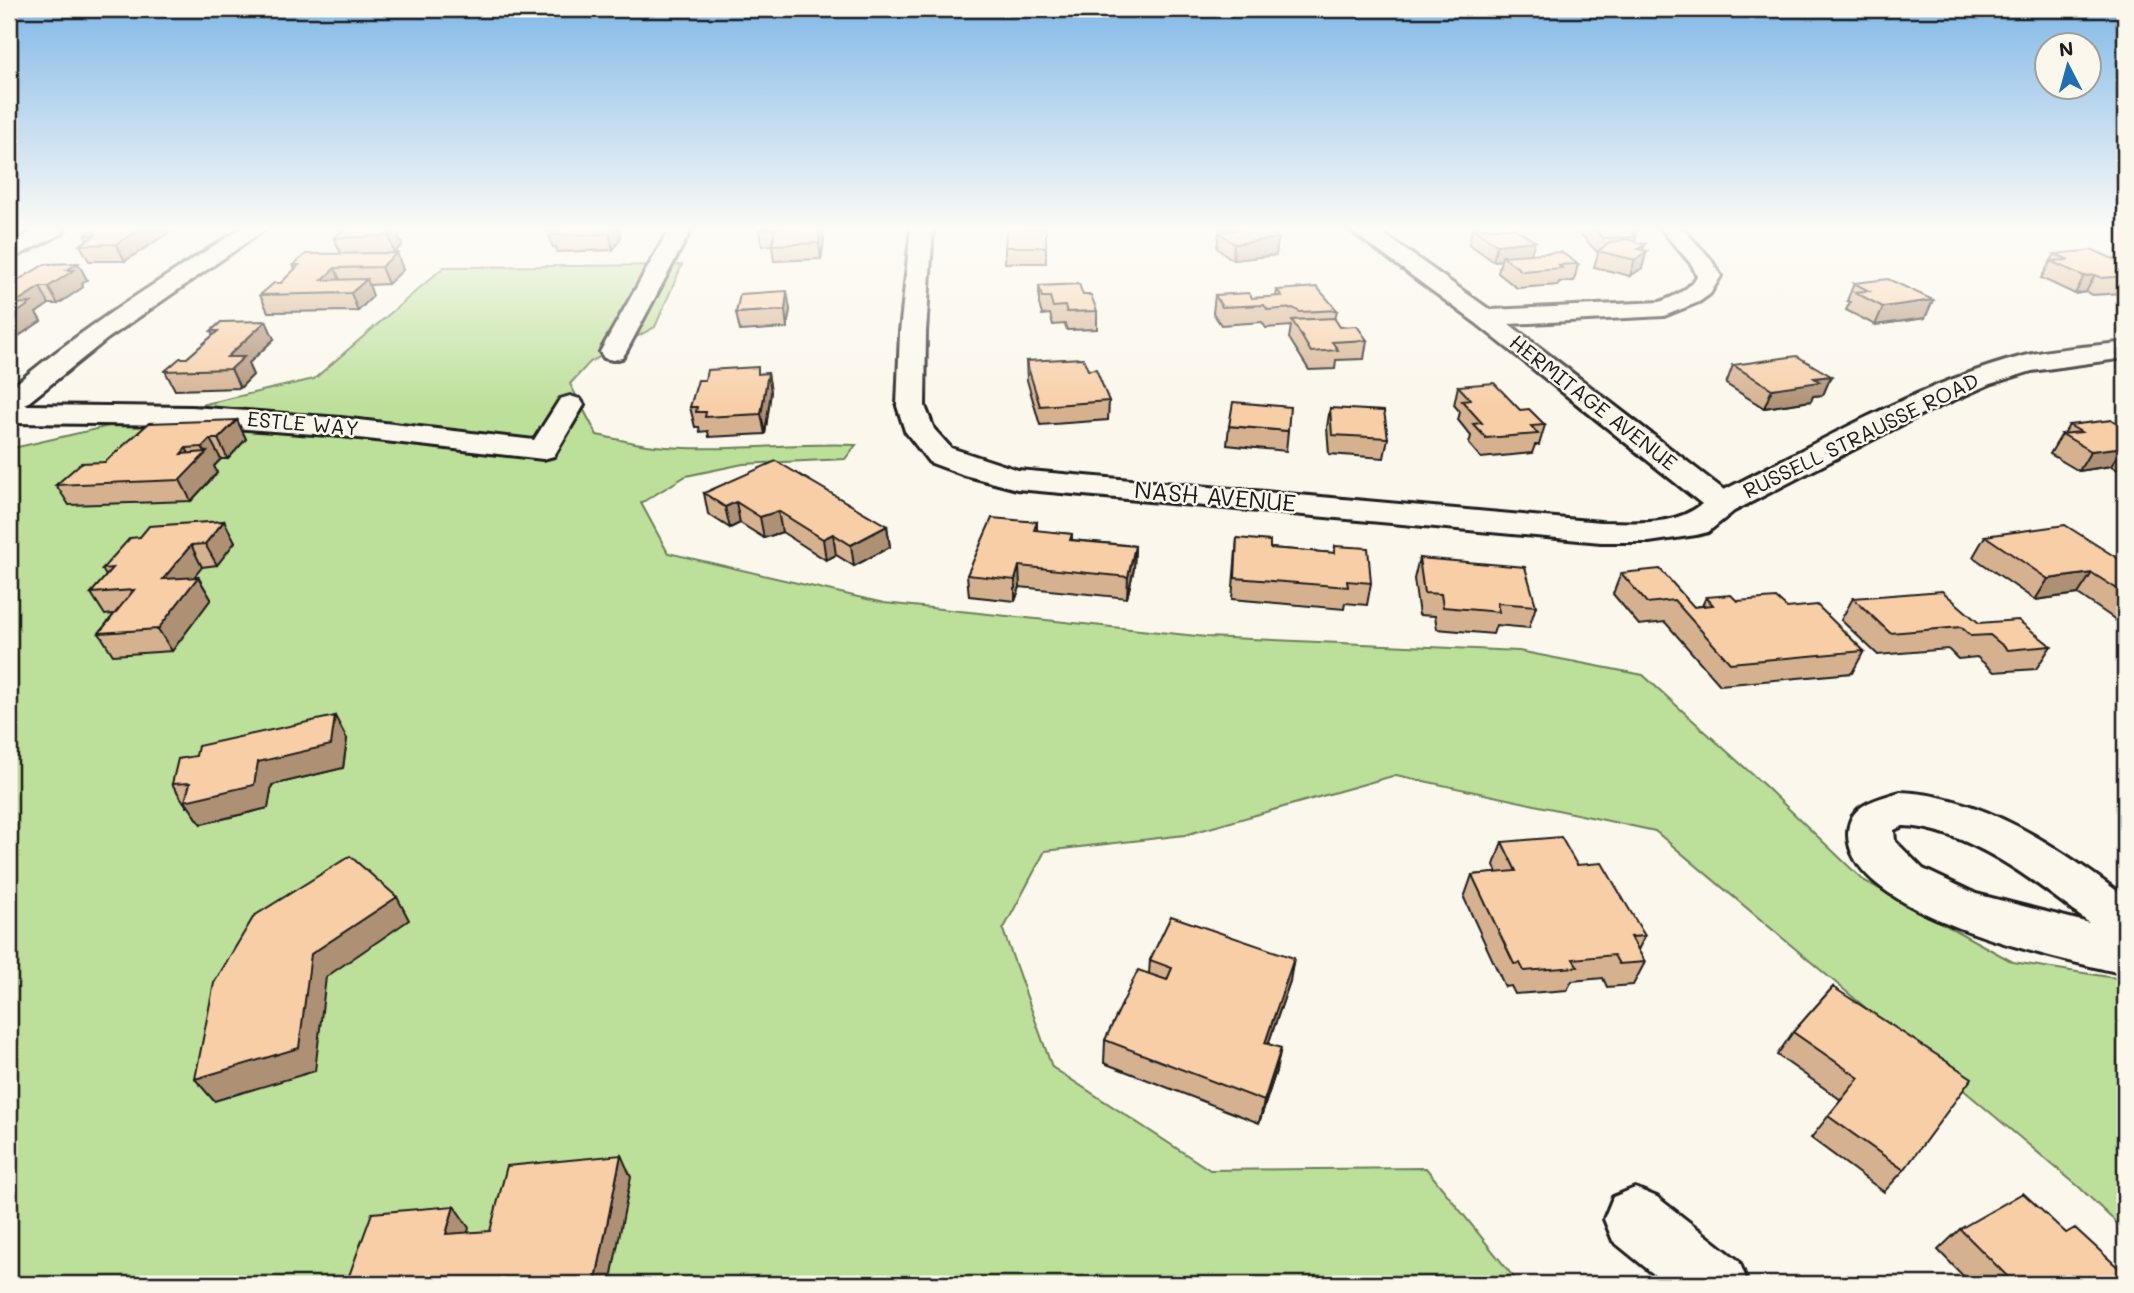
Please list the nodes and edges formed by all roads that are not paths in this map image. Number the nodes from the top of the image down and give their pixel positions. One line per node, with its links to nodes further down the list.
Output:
1 (166, 288): 9 (street)
2 (648, 288): 8 (street)
3 (917, 288): 12 (street, NASH AVENUE)
4 (1445, 288): 6 (street, HERMITAGE AVENUE)
5 (1704, 288): 6 (street)
6 (1485, 318): 12 (street, HERMITAGE AVENUE)
7 (2125, 350): 12 (street, RUSSELL STRAUSSE ROAD)
8 (614, 352)
9 (9, 405)
10 (570, 405): 11 (street, ESTLE WAY)
11 (9, 414)
12 (1722, 504)
13 (2125, 923): 14 (street)
14 (2125, 953)
15 (1635, 1219): 16 (street)
16 (1717, 1284)

